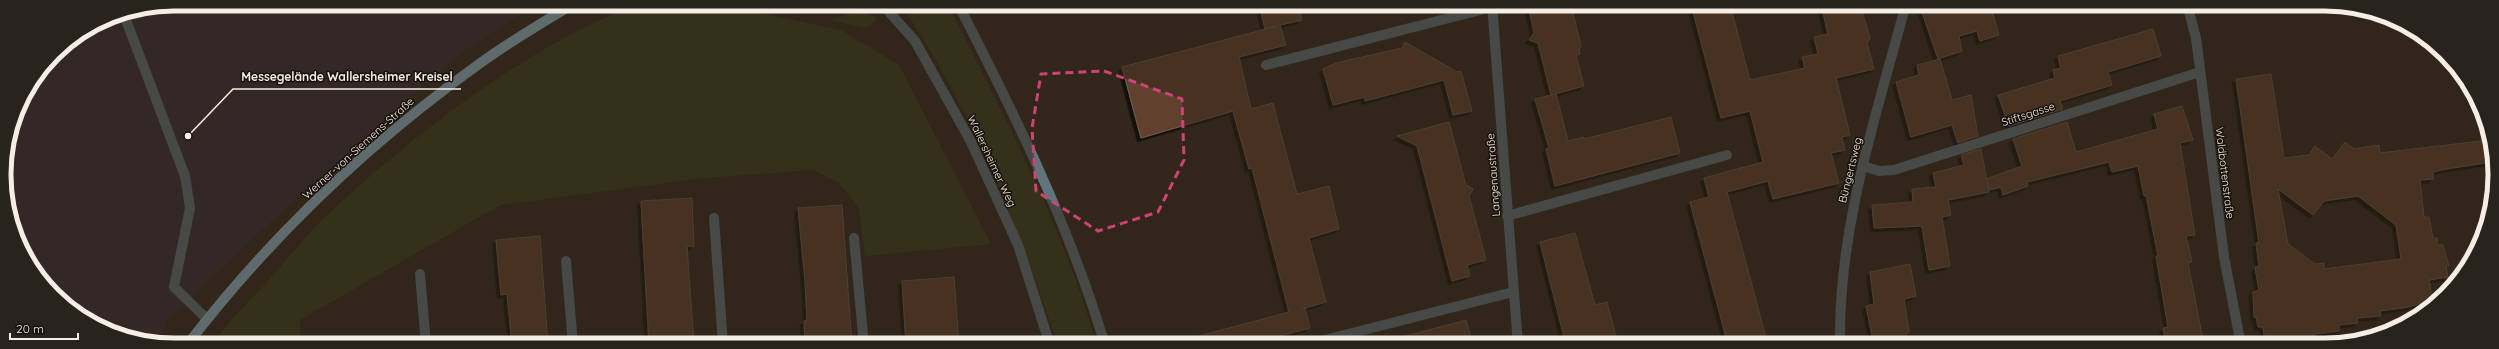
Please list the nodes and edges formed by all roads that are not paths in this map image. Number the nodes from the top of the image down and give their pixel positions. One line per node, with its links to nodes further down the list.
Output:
1 (563, 11): 19 (main road, Werner-von-Siemens-Straße)
2 (888, 11): 25 (street, Wallersheimer Weg)
3 (962, 11): 26 (street)
4 (1473, 11): 9 (street)
5 (1492, 11): 13 (street, Langenaustraße)
6 (1904, 11): 12 (street, Büngertsweg)
7 (2189, 11): 10 (street, Waldbottenstraße)
8 (126, 20): 19 (street)
9 (1266, 65)
10 (2200, 72): 12 (street, Stiftsgasse); 30 (street, Waldbottenstraße)
11 (1727, 155): 13 (street)
12 (1863, 166): 29 (street, Büngertsweg)
13 (1507, 216): 18 (street, Langenaustraße)
14 (714, 218): 23 (street)
15 (854, 238): 24 (street)
16 (566, 261): 22 (street)
17 (420, 274): 21 (street)
18 (1513, 292): 27 (street); 28 (street, Langenaustraße)
19 (207, 319): 20 (main road, Werner-von-Siemens-Straße)
20 (192, 338)
21 (425, 338)
22 (572, 338)
23 (723, 338)
24 (863, 338)
25 (1048, 338)
26 (1103, 338)
27 (1332, 338)
28 (1517, 338)
29 (1840, 338)
30 (2240, 338)

